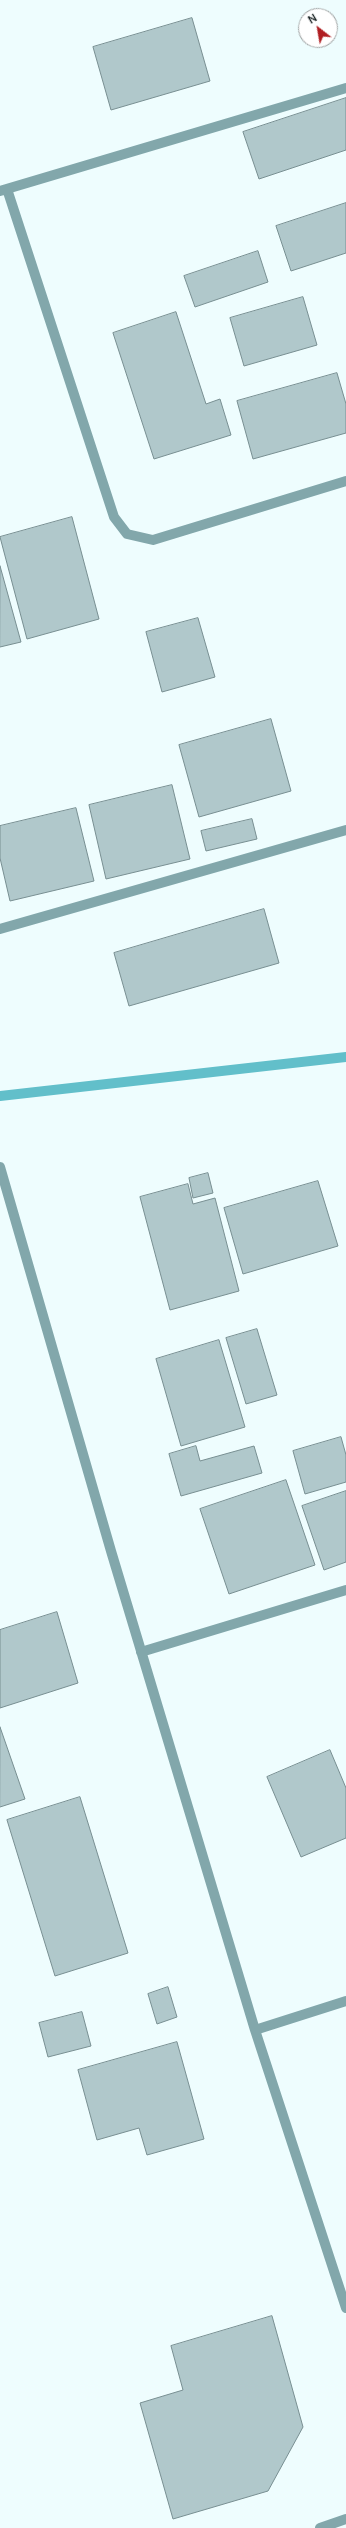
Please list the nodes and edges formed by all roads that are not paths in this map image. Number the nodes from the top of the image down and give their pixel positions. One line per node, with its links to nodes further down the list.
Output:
1 (346, 88): 2 (street)
2 (4, 190): 3 (street)
3 (346, 481)
4 (346, 830): 5 (street)
5 (0, 929)
6 (0, 1167): 8 (street)
7 (346, 1590): 8 (street)
8 (141, 1652): 10 (street)
9 (346, 2000): 10 (street)
10 (255, 2030): 11 (street)
11 (346, 2308)
12 (346, 2519): 13 (street)
13 (320, 2528)

